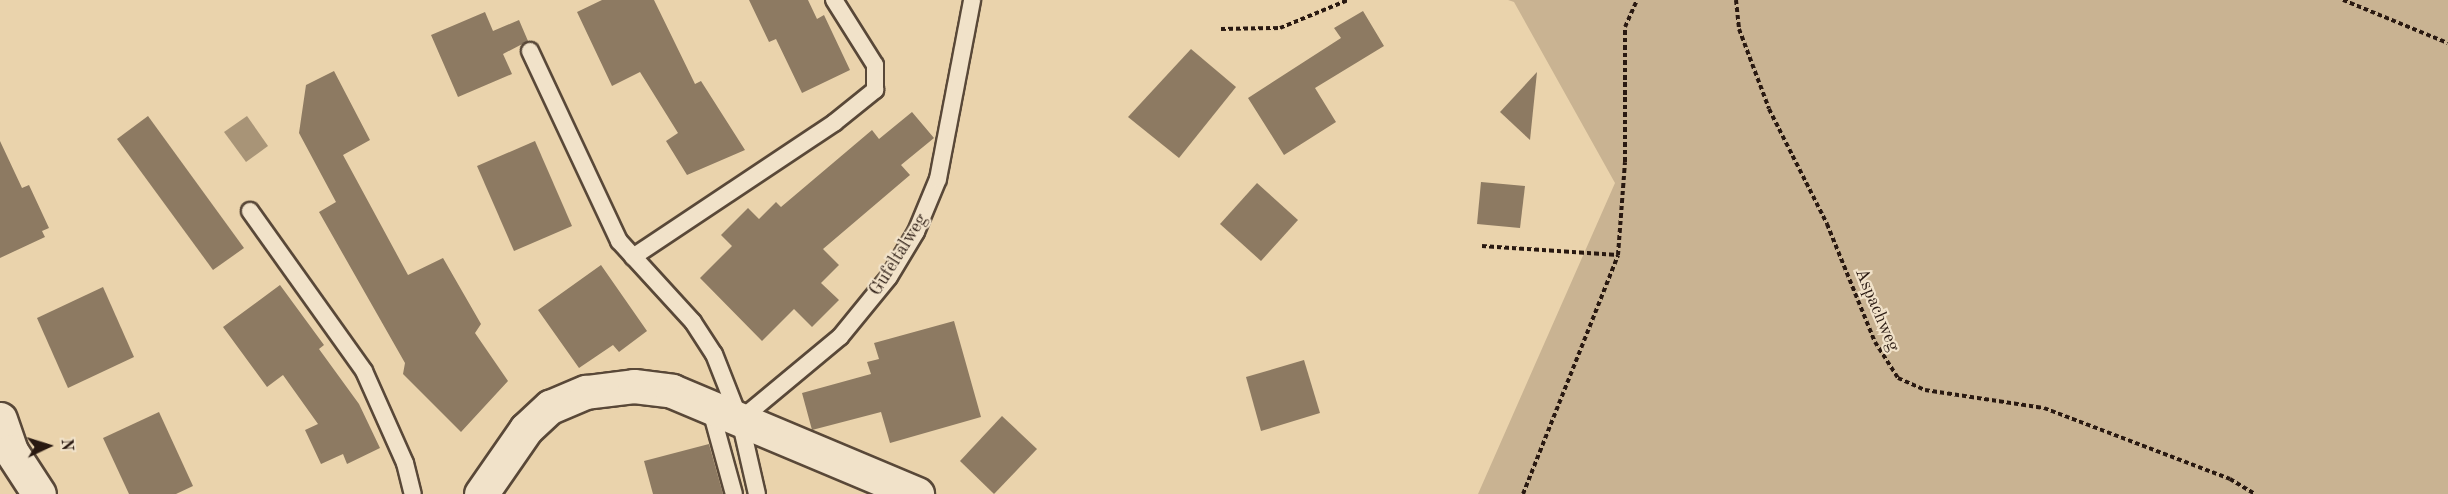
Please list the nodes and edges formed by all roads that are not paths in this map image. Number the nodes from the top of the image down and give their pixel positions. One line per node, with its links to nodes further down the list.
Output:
1 (834, 0): 5 (lane)
2 (972, 0): 8 (lane, Gufeltalweg)
3 (530, 51): 5 (lane)
4 (250, 211): 10 (lane)
5 (633, 256): 8 (lane)
6 (711, 407): 8 (street); 11 (street); 12 (lane)
7 (0, 419): 9 (street)
8 (740, 420): 13 (lane); 14 (street)
9 (39, 494)
10 (413, 494)
11 (481, 494)
12 (734, 494)
13 (757, 494)
14 (917, 494)

